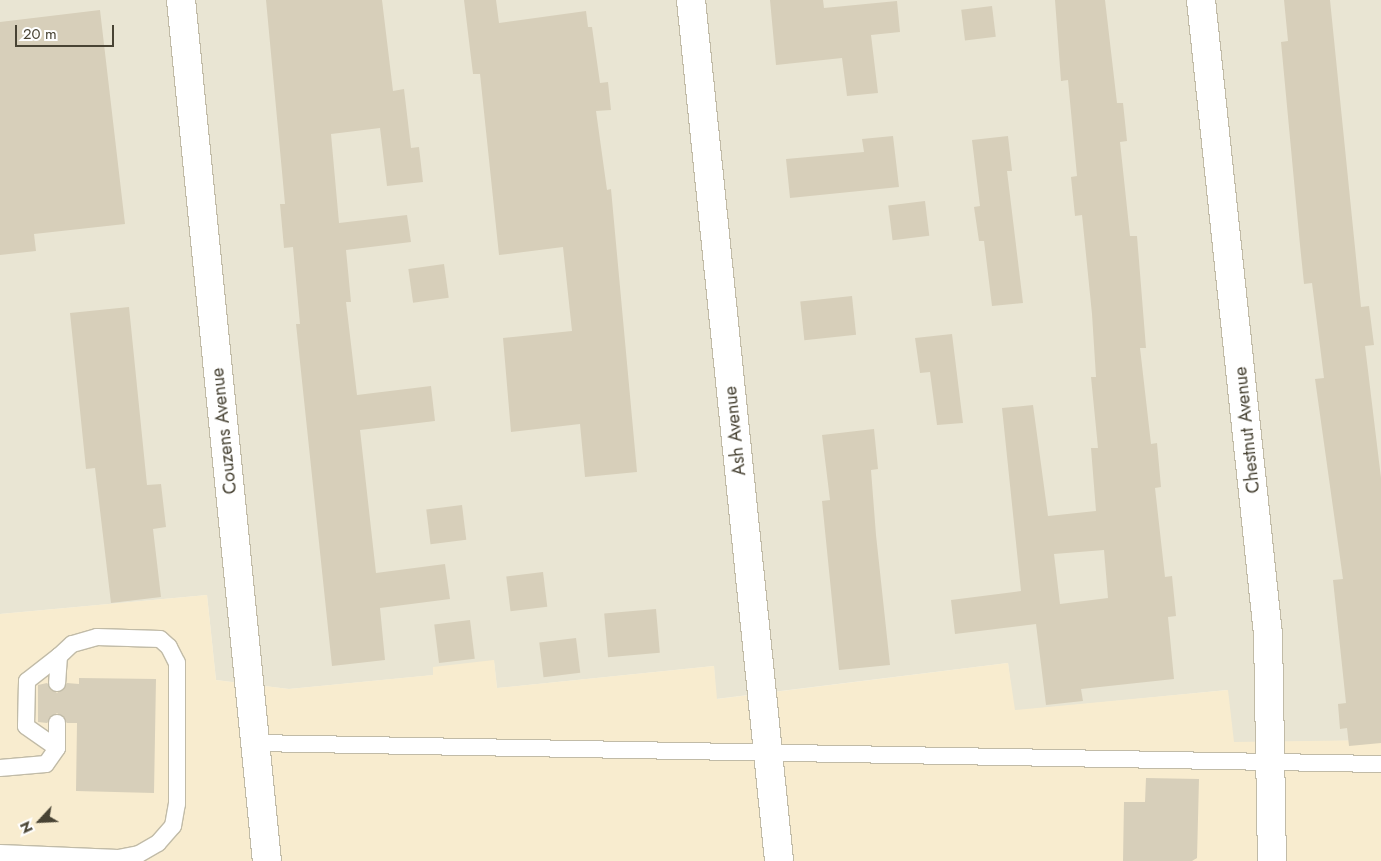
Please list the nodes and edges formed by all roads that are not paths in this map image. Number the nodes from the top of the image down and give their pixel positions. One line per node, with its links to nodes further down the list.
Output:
1 (182, 0): 7 (street, Couzens Avenue)
2 (691, 0): 9 (street, Ash Avenue)
3 (1201, 0): 10 (street, Chestnut Avenue)
4 (59, 656): 5 (lane); 8 (lane); 14 (lane)
5 (57, 683)
6 (57, 723): 8 (lane)
7 (255, 744): 9 (lane); 15 (street, Couzens Avenue)
8 (56, 748): 12 (lane)
9 (768, 752): 10 (lane); 16 (street, Ash Avenue)
10 (1272, 762): 11 (lane); 17 (street, Chestnut Avenue)
11 (1381, 764)
12 (0, 768)
13 (0, 853): 14 (lane)
14 (118, 860)
15 (267, 861)
16 (779, 861)
17 (1272, 861)

